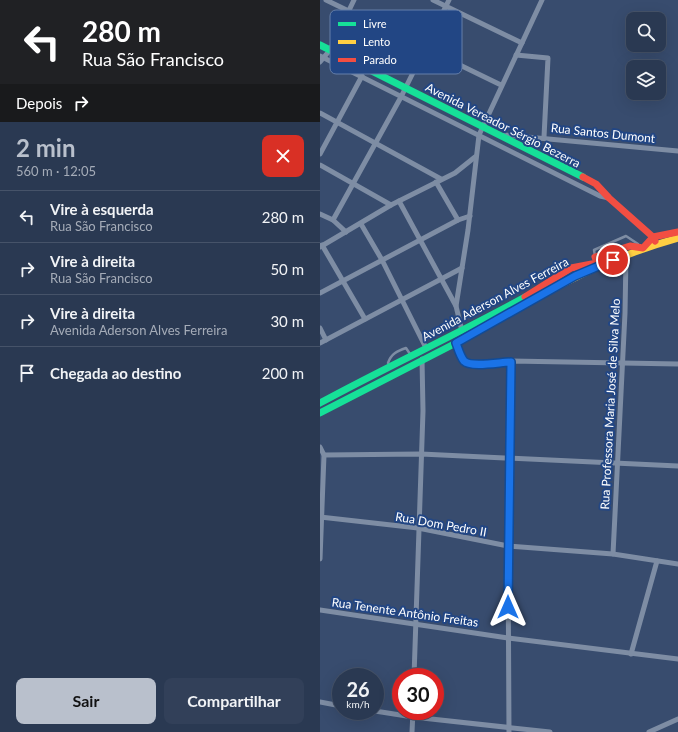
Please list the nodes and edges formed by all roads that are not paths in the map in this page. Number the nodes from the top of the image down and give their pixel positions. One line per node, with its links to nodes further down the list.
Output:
1 (326, 0): 7 (street)
2 (354, 0): 8 (street)
3 (433, 0): 6 (street)
4 (449, 0): 6 (street)
5 (541, 0): 12 (street)
6 (446, 6): 9 (street); 10 (street)
7 (346, 10)
8 (349, 10)
9 (444, 10)
10 (454, 10)
11 (462, 14): 12 (street)
12 (522, 44): 15 (street)
13 (320, 45): 14 (main road, Avenida Vereador Sérgio Bezerra)
14 (330, 50): 16 (street)
15 (516, 55): 22 (street); 30 (street)
16 (321, 59)
17 (462, 66): 22 (street)
18 (357, 74): 21 (street, Avenida Vereador Sérgio Bezerra)
19 (377, 74): 23 (main road, Avenida Vereador Sérgio Bezerra)
20 (412, 74): 23 (street)
21 (362, 76): 24 (street, Avenida Vereador Sérgio Bezerra); 26 (street)
22 (501, 85): 27 (street)
23 (405, 88): 24 (street); 27 (main road, Avenida Vereador Sérgio Bezerra)
24 (401, 97): 28 (street, Avenida Vereador Sérgio Bezerra); 31 (street)
25 (320, 113): 26 (street)
26 (336, 122): 31 (street); 33 (street)
27 (481, 126): 28 (street); 29 (main road, Avenida Vereador Sérgio Bezerra)
28 (478, 134): 34 (street); 38 (street, Avenida Vereador Sérgio Bezerra)
29 (502, 135): 30 (street, Rua Santos Dumont); 38 (main road, Avenida Vereador Sérgio Bezerra)
30 (544, 138): 32 (street, Rua Santos Dumont)
31 (375, 144): 36 (street); 37 (street)
32 (678, 151)
33 (320, 154)
34 (475, 157): 36 (street); 42 (street)
35 (320, 165): 37 (street)
36 (439, 181): 39 (street); 44 (street)
37 (354, 182): 40 (street); 43 (street)
38 (608, 198): 50 (main road, Avenida Vereador Sérgio Bezerra)
39 (399, 201): 40 (street); 49 (street)
40 (391, 205): 45 (street)
41 (320, 214): 43 (street)
42 (470, 216): 44 (street); 54 (street)
43 (333, 220): 46 (street)
44 (458, 220): 49 (street)
45 (361, 224): 46 (street); 53 (street)
46 (346, 232): 51 (street)
47 (678, 232): 50 (main road, Avenida Aderson Alves Ferreira)
48 (678, 238): 50 (main road, Avenida Aderson Alves Ferreira)
49 (420, 240): 53 (street); 55 (street)
50 (655, 241): 52 (main road, Avenida Aderson Alves Ferreira); 58 (main road, Avenida Aderson Alves Ferreira)
51 (321, 246): 56 (street)
52 (626, 256): 58 (main road, Avenida Aderson Alves Ferreira); 70 (street, Rua Professora Maria José de Silva Melo)
53 (382, 260): 56 (street); 59 (street)
54 (462, 268): 55 (street); 60 (street)
55 (440, 280): 59 (street); 60 (street)
56 (342, 282): 57 (street); 61 (street)
57 (320, 293)
58 (532, 297): 63 (main road, Avenida Aderson Alves Ferreira); 66 (main road, Avenida Aderson Alves Ferreira)
59 (403, 299): 61 (street); 67 (street)
60 (456, 306): 63 (street)
61 (365, 319): 64 (street)
62 (320, 328): 64 (street)
63 (462, 331): 67 (main road, Avenida Aderson Alves Ferreira)
64 (326, 340): 65 (street)
65 (320, 343)
66 (456, 343): 68 (main road, Avenida Aderson Alves Ferreira); 69 (street)
67 (426, 348): 72 (main road, Avenida Aderson Alves Ferreira)
68 (422, 359): 73 (main road, Avenida Aderson Alves Ferreira); 75 (street)
69 (511, 362): 70 (street); 77 (street)
70 (623, 362): 71 (street); 78 (street, Rua Professora Maria José de Silva Melo)
71 (678, 364)
72 (320, 403)
73 (320, 413)
74 (320, 447): 76 (street)
75 (421, 454): 76 (street); 77 (street); 81 (street)
76 (324, 455): 80 (street)
77 (510, 458): 78 (street); 82 (street)
78 (618, 463): 79 (street); 83 (street, Rua Professora Maria José de Silva Melo)
79 (678, 466)
80 (321, 517): 81 (street, Rua Dom Pedro II); 84 (street)
81 (418, 528): 82 (street, Rua Dom Pedro II); 88 (street)
82 (508, 546): 83 (street, Rua Dom Pedro II); 89 (street)
83 (613, 554): 85 (street, Rua Dom Pedro II)
84 (320, 559)
85 (657, 561): 86 (street, Rua Dom Pedro II); 90 (street)
86 (678, 564)
87 (320, 610): 88 (street, Rua Tenente Antônio Freitas)
88 (416, 623): 89 (street, Rua Tenente Antônio Freitas); 92 (street)
89 (508, 638): 90 (street, Rua Tenente Antônio Freitas); 98 (street)
90 (631, 654): 91 (street, Rua Tenente Antônio Freitas)
91 (678, 658)
92 (414, 668)
93 (320, 702): 94 (street)
94 (332, 704)
95 (678, 719): 101 (street)
96 (413, 720): 99 (street)
97 (435, 720): 98 (street)
98 (509, 730): 100 (street)
99 (412, 732)
100 (550, 732)
101 (650, 732)

